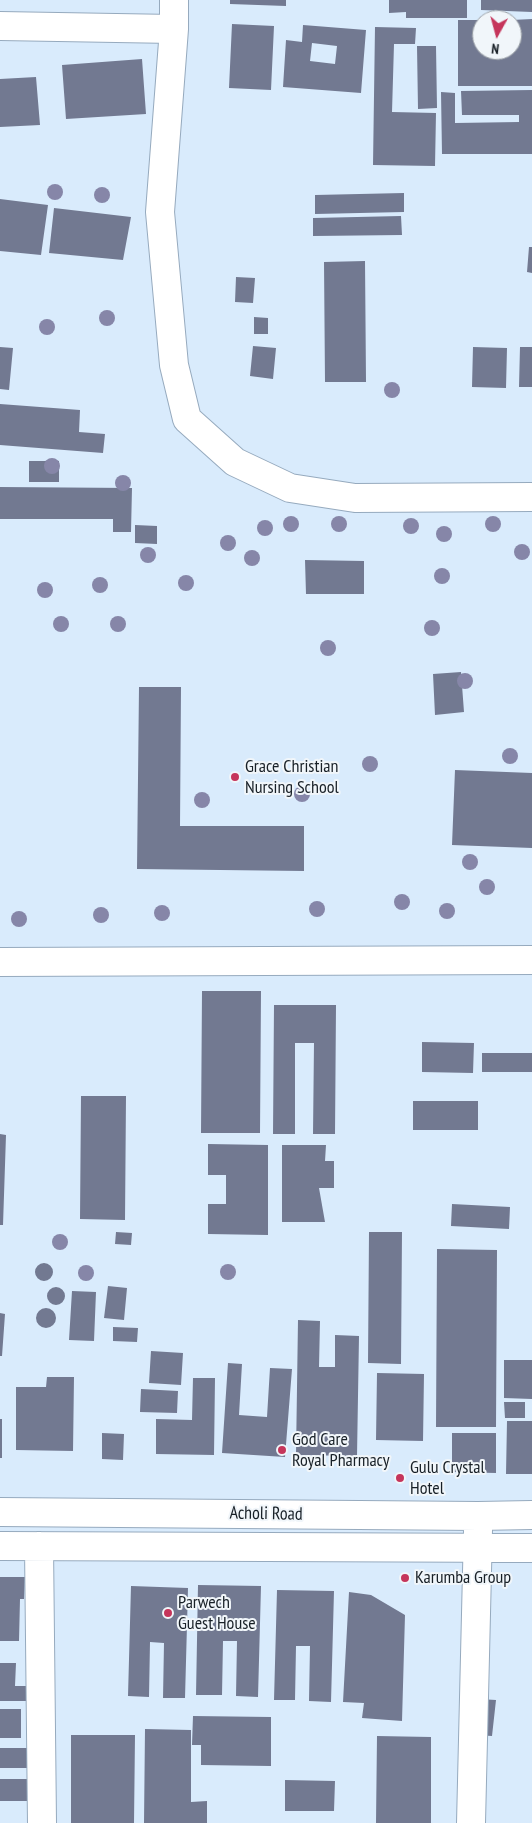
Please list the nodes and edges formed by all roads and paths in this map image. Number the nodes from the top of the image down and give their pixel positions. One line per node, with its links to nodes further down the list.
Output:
1 (174, 0): 3 (street)
2 (0, 26): 3 (street)
3 (174, 30): 4 (street)
4 (532, 497)
5 (532, 960): 6 (street)
6 (0, 962)
7 (0, 1512): 9 (street, Acholi Road)
8 (532, 1515): 9 (street, Acholi Road)
9 (478, 1516): 12 (street)
10 (0, 1546): 11 (street, Acholi Road)
11 (39, 1546): 12 (street, Acholi Road); 14 (street)
12 (478, 1548): 13 (street, Acholi Road); 15 (street)
13 (532, 1548)
14 (42, 1823)
15 (471, 1823)

